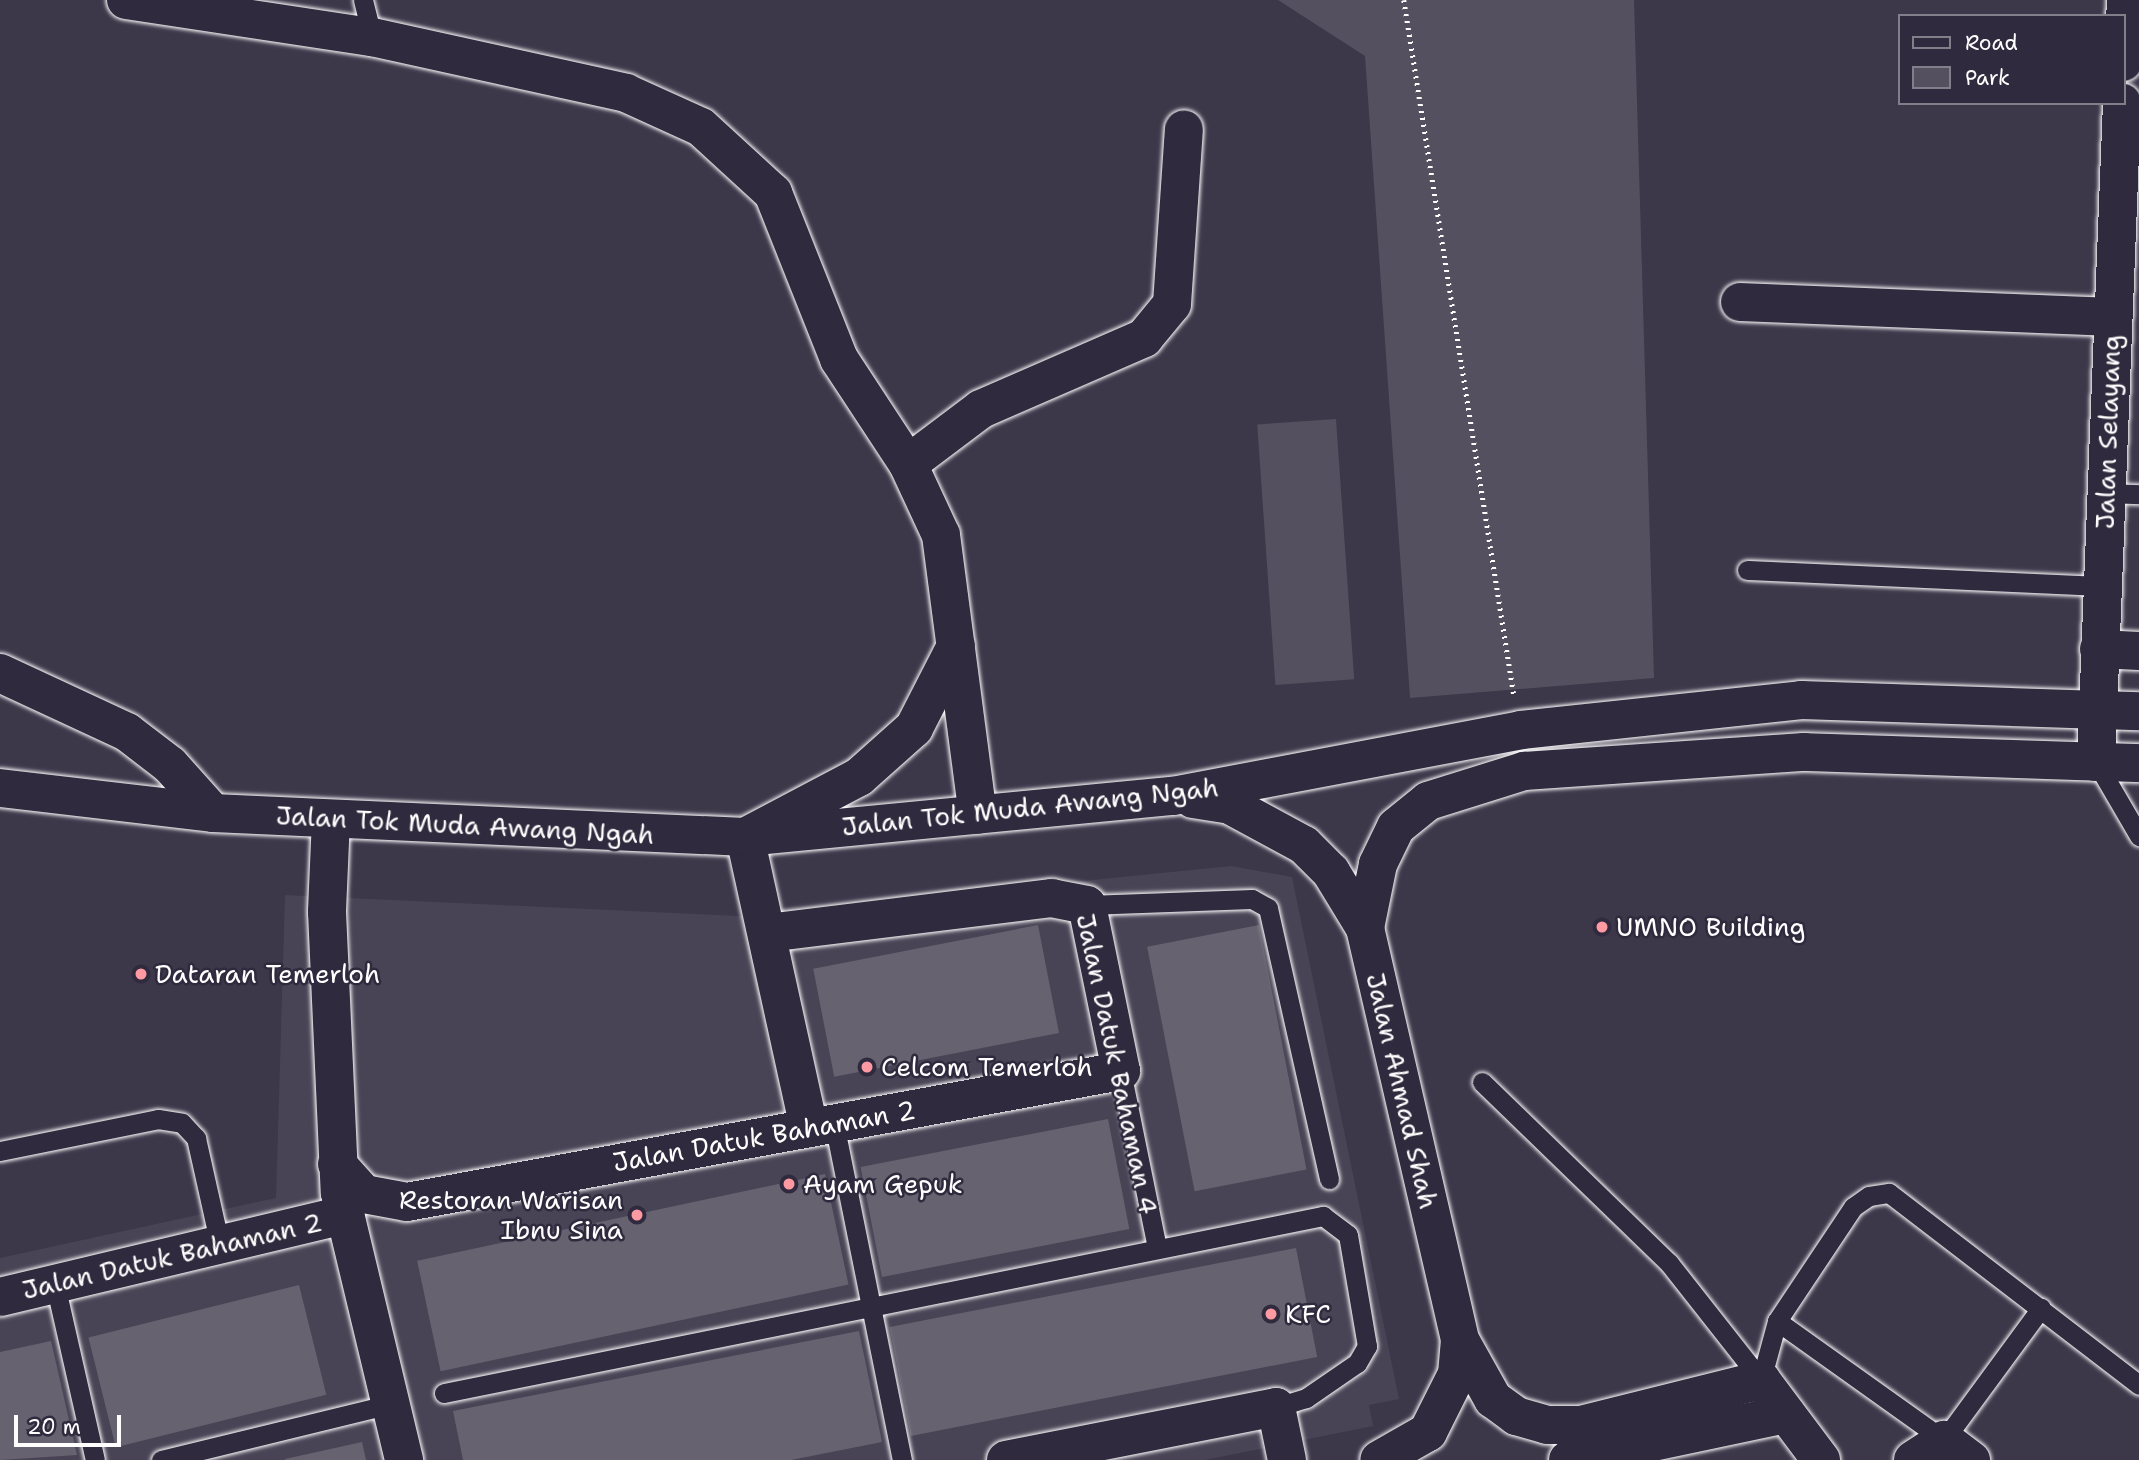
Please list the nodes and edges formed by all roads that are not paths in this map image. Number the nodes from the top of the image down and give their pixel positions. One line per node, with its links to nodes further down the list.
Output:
1 (126, 0): 5 (street)
2 (363, 0): 5 (lane)
3 (2126, 0): 4 (street)
4 (2125, 21)
5 (372, 37): 10 (street)
6 (2122, 105): 9 (street, Jalan Selayang)
7 (1184, 129): 10 (street)
8 (1740, 302): 9 (street)
9 (2113, 317): 11 (street, Jalan Selayang)
10 (908, 464): 14 (street)
11 (2122, 493): 13 (street, Jalan Selayang)
12 (1747, 570): 13 (lane)
13 (2102, 586): 15 (street, Jalan Selayang)
14 (956, 646): 25 (street); 27 (street)
15 (2099, 649): 16 (street); 18 (street, Jalan Selayang)
16 (2139, 651)
17 (0, 673): 24 (street)
18 (2097, 709): 19 (street, Jalan Tok Muda Awang Ngah); 20 (street, Jalan Selayang); 23 (street, Jalan Tok Muda Awang Ngah)
19 (2139, 711)
20 (2096, 762): 21 (street); 28 (lane); 30 (street)
21 (2139, 763)
22 (0, 788): 24 (street, Jalan Tok Muda Awang Ngah)
23 (1173, 796): 25 (street, Jalan Tok Muda Awang Ngah); 30 (street, Jalan Ahmad Shah)
24 (213, 813): 26 (street, Jalan Tok Muda Awang Ngah)
25 (978, 815): 27 (street, Jalan Tok Muda Awang Ngah)
26 (331, 819): 27 (street, Jalan Tok Muda Awang Ngah); 36 (street)
27 (746, 836): 31 (street)
28 (2139, 836)
29 (1087, 905): 31 (street, Jalan Datuk Bahaman 4); 32 (street, Jalan Datuk Bahaman 4); 37 (lane)
30 (1365, 928): 46 (street, Jalan Ahmad Shah)
31 (767, 933): 34 (street)
32 (1121, 1071): 34 (street, Jalan Datuk Bahaman 2); 40 (lane, Jalan Datuk Bahaman 4)
33 (1482, 1082): 47 (lane)
34 (822, 1126): 36 (street, Jalan Datuk Bahaman 2); 43 (lane)
35 (0, 1151): 39 (lane)
36 (337, 1164): 38 (street)
37 (1329, 1179)
38 (345, 1215): 39 (street, Jalan Datuk Bahaman 2); 50 (street)
39 (220, 1245): 41 (street, Jalan Datuk Bahaman 2)
40 (1157, 1248): 43 (lane); 51 (lane)
41 (55, 1284): 42 (street, Jalan Datuk Bahaman 2); 54 (lane)
42 (0, 1297)
43 (871, 1307): 49 (lane); 57 (lane)
44 (2042, 1308): 45 (lane); 48 (lane); 53 (lane)
45 (1777, 1321): 47 (lane); 53 (lane)
46 (1460, 1340): 47 (street); 60 (street, Jalan Ahmad Shah)
47 (1761, 1380): 52 (street)
48 (2139, 1385)
49 (444, 1393)
50 (391, 1404): 55 (lane); 56 (street)
51 (1276, 1407): 58 (street); 59 (street)
52 (1786, 1414): 61 (street); 62 (street)
53 (1958, 1450): 63 (street)
54 (95, 1460)
55 (161, 1460)
56 (404, 1460)
57 (902, 1460)
58 (1006, 1460)
59 (1287, 1460)
60 (1379, 1460)
61 (1568, 1460)
62 (1821, 1460)
63 (1913, 1460)

